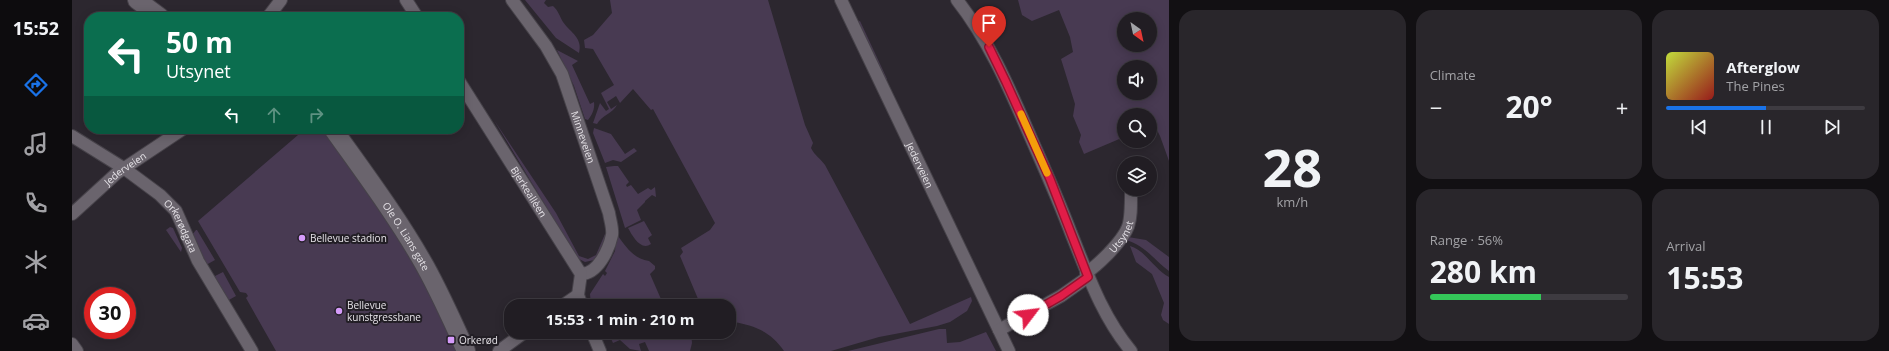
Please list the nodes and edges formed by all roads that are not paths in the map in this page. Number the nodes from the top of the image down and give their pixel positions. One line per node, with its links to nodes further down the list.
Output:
1 (137, 0): 7 (street)
2 (280, 0): 8 (street)
3 (406, 0): 9 (street)
4 (512, 0): 17 (street, Minneveien)
5 (841, 0): 20 (street, Jederveien)
6 (957, 0): 18 (street)
7 (153, 12)
8 (272, 12)
9 (414, 12)
10 (464, 89): 17 (street, Bjerkeallèen)
11 (176, 134): 14 (street, Jederveien)
12 (337, 134): 26 (street, Ole O. Lians gate)
13 (72, 136): 14 (street, Orkerødgata)
14 (125, 169): 16 (street, Jederveien); 25 (street, Orkerødgata)
15 (1130, 196): 18 (street, Utsynet)
16 (72, 214)
17 (582, 274): 19 (street)
18 (1087, 275): 20 (street, Utsynet); 30 (street)
19 (580, 299)
20 (999, 330): 29 (street, Jederveien)
21 (515, 339): 27 (street)
22 (595, 339): 28 (street)
23 (72, 344): 24 (street)
24 (77, 351)
25 (252, 351)
26 (466, 351)
27 (498, 351)
28 (600, 351)
29 (1009, 351)
30 (1132, 351)

